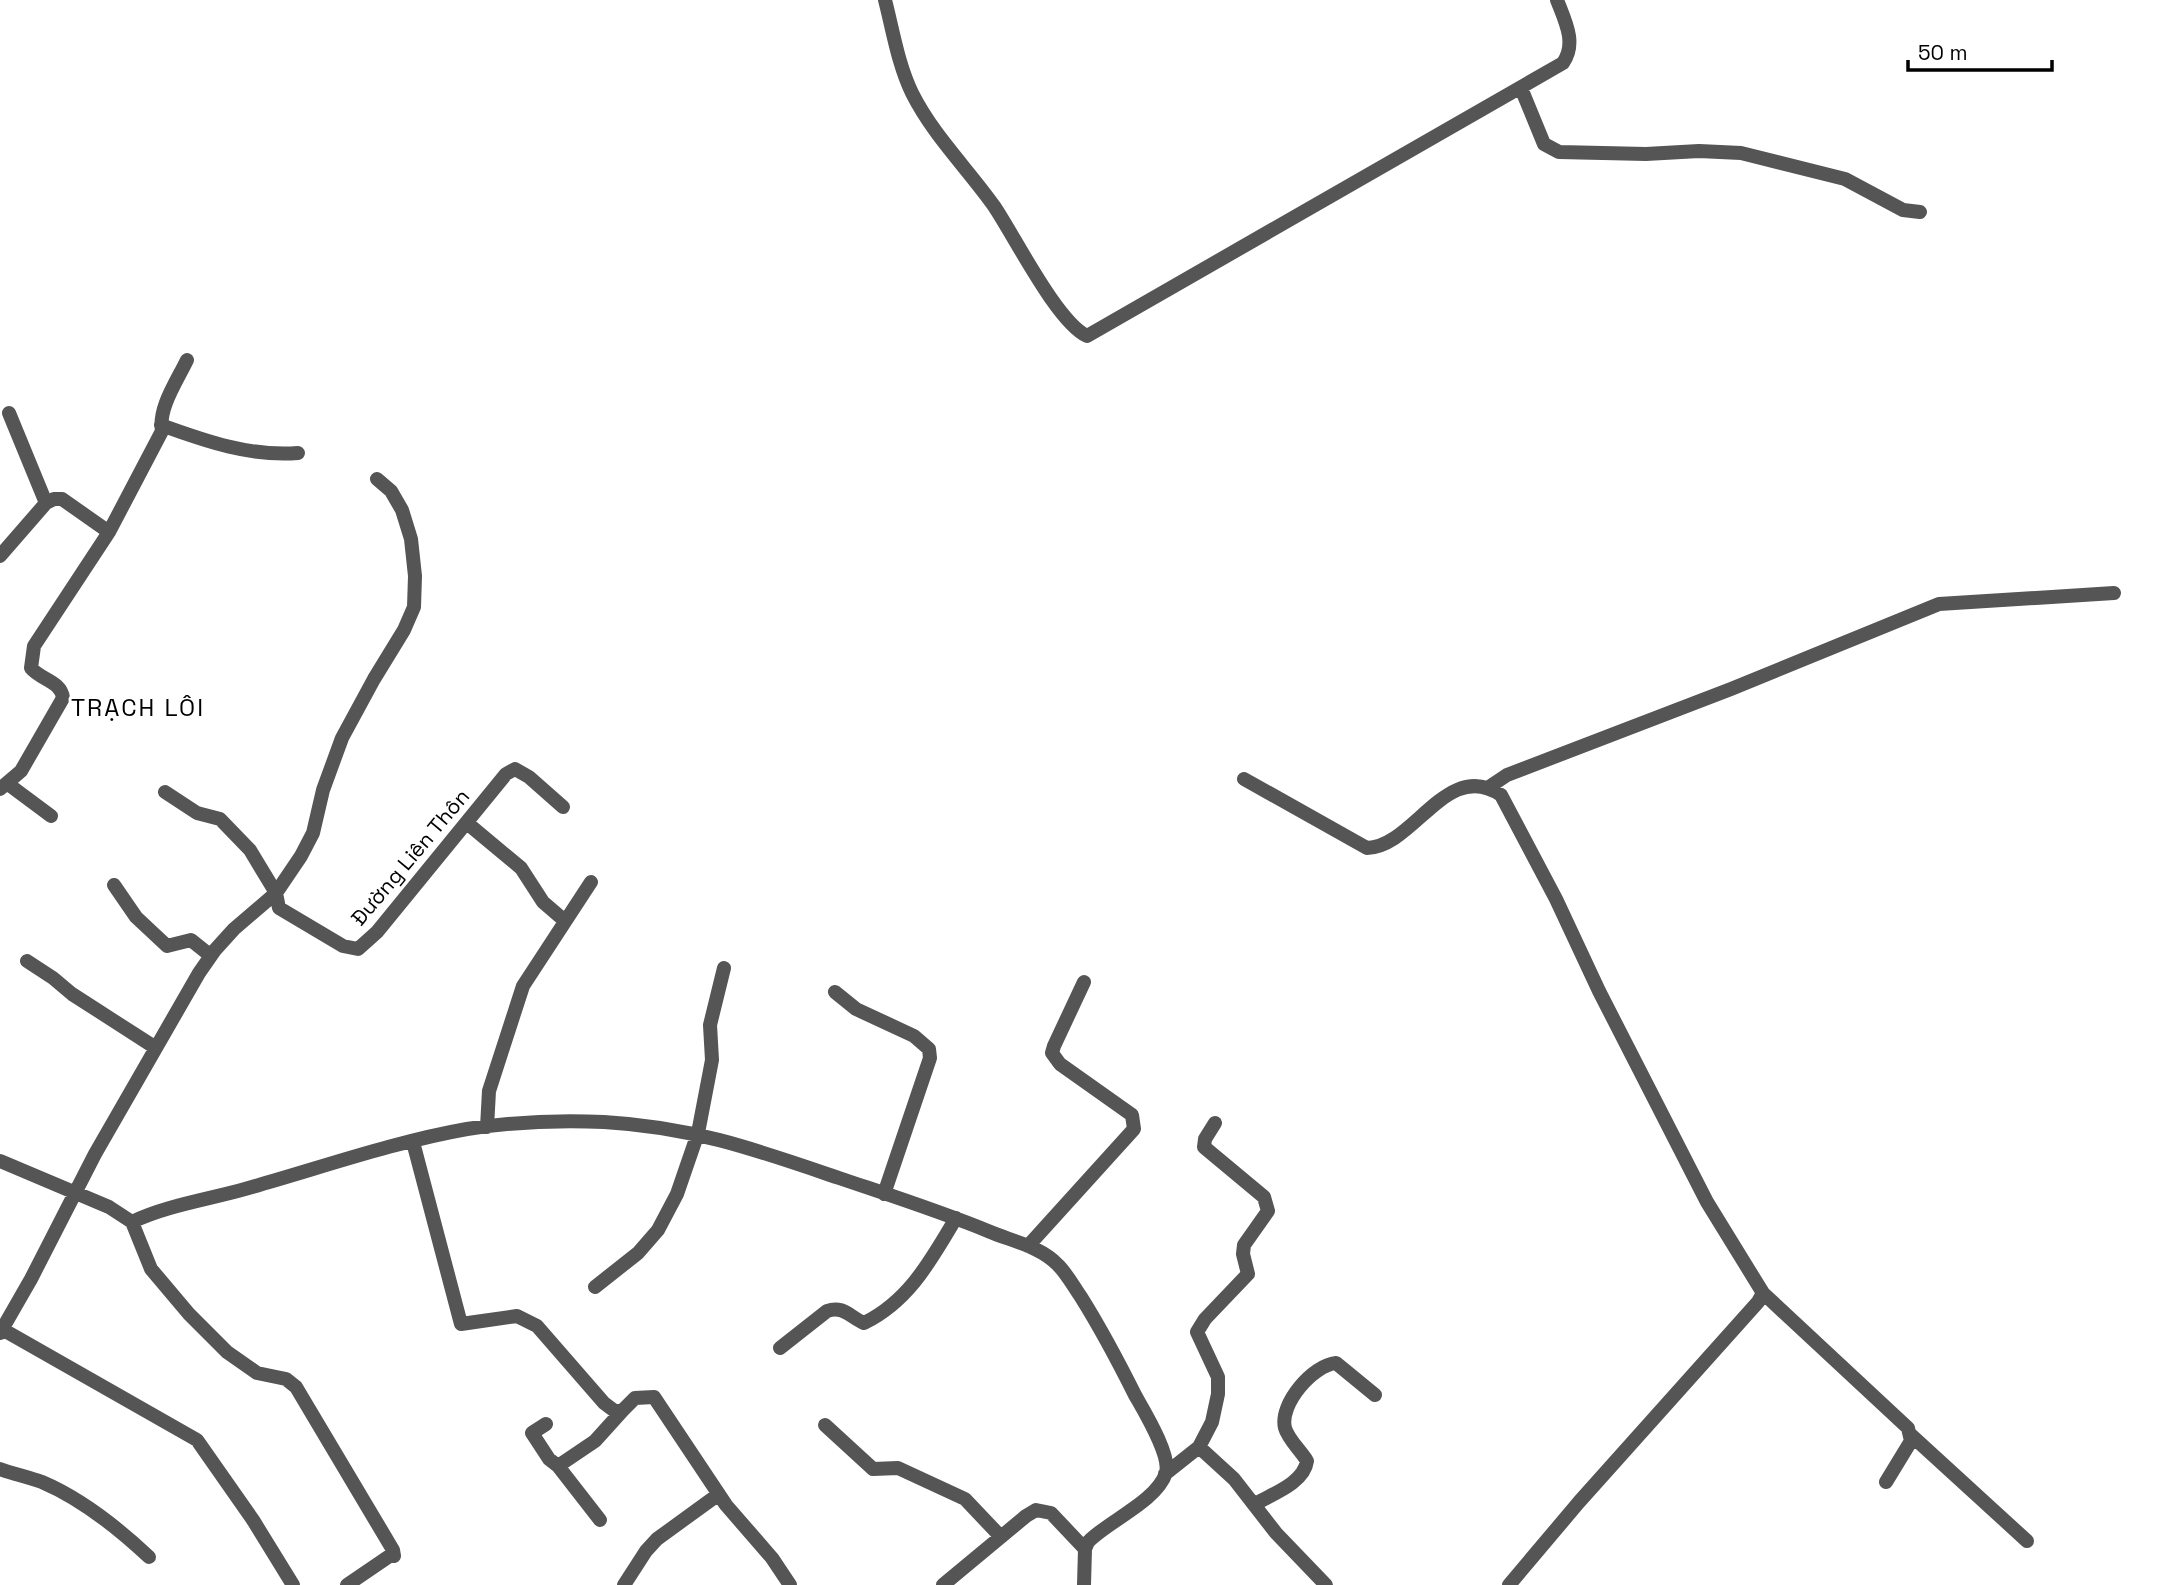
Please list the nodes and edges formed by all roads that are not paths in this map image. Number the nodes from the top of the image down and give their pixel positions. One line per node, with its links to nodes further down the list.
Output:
1 (885, 0): 3 (street)
2 (1557, 0): 3 (street)
3 (1521, 88): 4 (street)
4 (1920, 212)
5 (187, 360): 7 (street)
6 (9, 413): 10 (street)
7 (161, 425): 8 (street); 11 (street)
8 (298, 453)
9 (377, 479): 23 (street)
10 (46, 503): 11 (street); 12 (street)
11 (109, 532): 15 (street)
12 (0, 556)
13 (2114, 593): 16 (street)
14 (1244, 779): 16 (street)
15 (4, 787): 19 (street)
16 (1489, 787): 42 (street)
17 (164, 792): 23 (street, Đường Liên Thôn)
18 (563, 807): 20 (street, Đường Liên Thôn)
19 (51, 816)
20 (467, 823): 23 (street, Đường Liên Thôn); 24 (street)
21 (591, 882): 24 (street)
22 (114, 885): 25 (street)
23 (276, 893): 25 (street)
24 (565, 921): 32 (street)
25 (211, 956): 30 (street)
26 (27, 961): 30 (street)
27 (724, 968): 33 (street)
28 (1084, 982): 40 (street)
29 (835, 992): 37 (street)
30 (156, 1048): 36 (street)
31 (1215, 1123): 50 (street)
32 (487, 1127): 33 (street); 34 (street)
33 (698, 1133): 37 (street); 41 (street)
34 (413, 1142): 39 (street); 46 (street)
35 (0, 1161): 36 (street)
36 (75, 1194): 39 (street); 43 (street)
37 (884, 1194): 38 (street)
38 (956, 1218): 40 (street); 44 (street)
39 (132, 1222): 63 (street)
40 (1028, 1246): 53 (street)
41 (595, 1287)
42 (1763, 1293): 49 (street); 69 (street)
43 (1, 1331): 62 (street)
44 (780, 1348)
45 (1375, 1395): 56 (street)
46 (623, 1410): 51 (street); 55 (street)
47 (546, 1424): 51 (street)
48 (825, 1425): 58 (street)
49 (1911, 1435): 54 (street); 59 (street)
50 (1199, 1447): 53 (street); 56 (street)
51 (558, 1466): 57 (street)
52 (0, 1469): 61 (street)
53 (1165, 1474): 60 (street)
54 (1886, 1482)
55 (719, 1494): 64 (street); 65 (street)
56 (1255, 1504): 68 (street)
57 (600, 1520)
58 (1000, 1537): 60 (street); 66 (street)
59 (2026, 1541)
60 (1085, 1549): 67 (street)
61 (149, 1557)
62 (293, 1585)
63 (347, 1585)
64 (624, 1585)
65 (790, 1585)
66 (943, 1585)
67 (1084, 1585)
68 (1326, 1585)
69 (1509, 1585)

